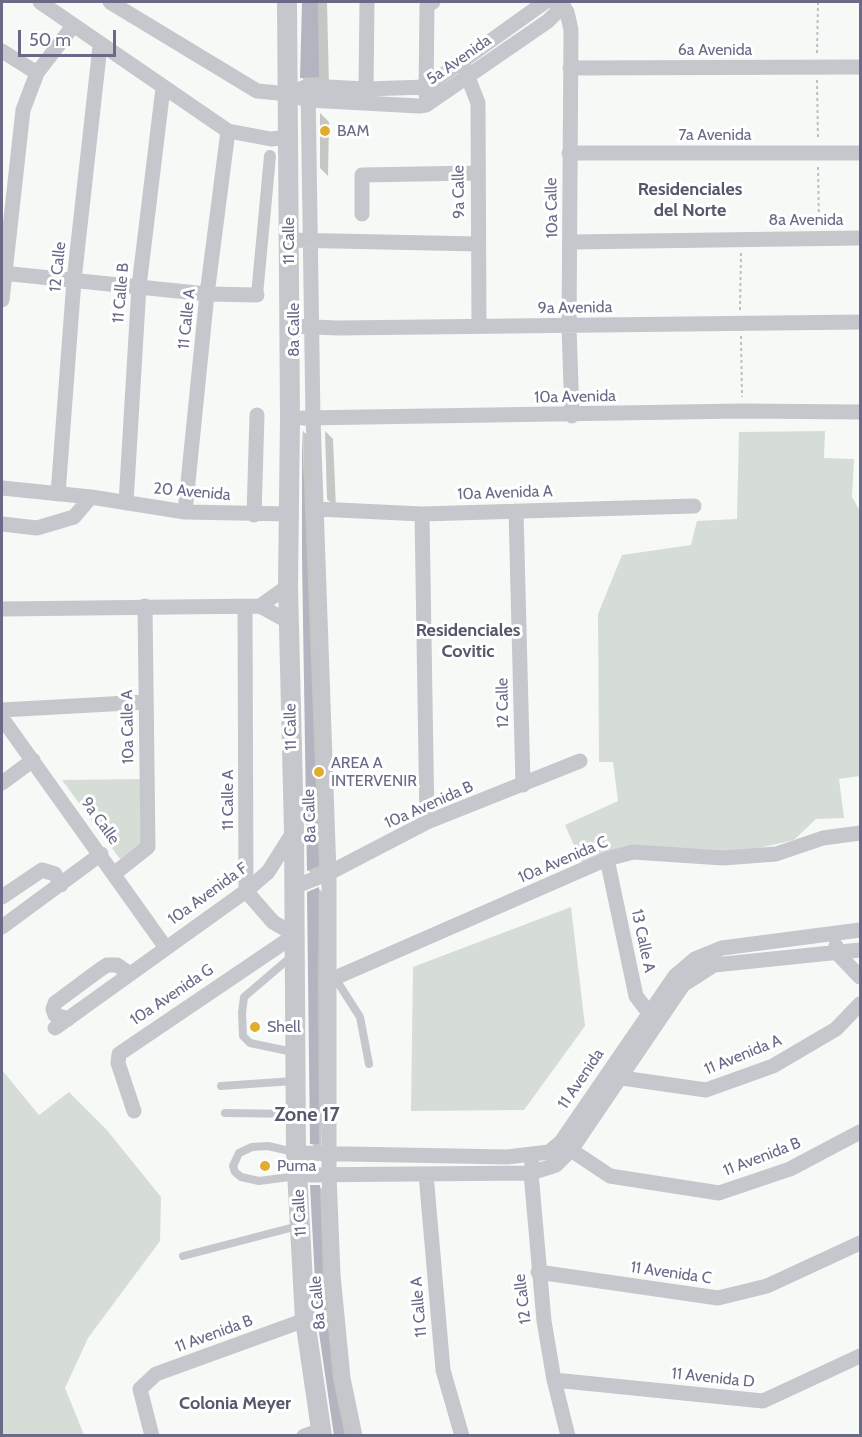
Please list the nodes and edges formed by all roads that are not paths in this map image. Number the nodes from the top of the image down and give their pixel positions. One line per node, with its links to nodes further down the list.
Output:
1 (40, 2): 8 (street)
2 (110, 2): 18 (street, 5a Avenida)
3 (366, 2): 17 (street)
4 (433, 2): 15 (street)
5 (545, 2): 12 (street, 5a Avenida)
6 (560, 2): 12 (street, 5a Avenida); 13 (street, 10a Calle)
7 (290, 7): 18 (street, 11 Calle)
8 (73, 26): 9 (street); 14 (street)
9 (100, 46): 16 (street); 33 (street, 12 Calle)
10 (2, 51): 14 (street)
11 (861, 67): 13 (street, 6a Avenida)
12 (465, 68): 15 (street, 5a Avenida); 19 (street, 5a Avenida); 25 (street, 9a Calle)
13 (570, 68): 22 (street, 10a Calle)
14 (37, 73): 32 (street)
15 (426, 87): 17 (street, 5a Avenida); 19 (street)
16 (163, 88): 20 (street); 34 (street, 11 Calle B)
17 (366, 89): 18 (street, 5a Avenida)
18 (302, 93): 19 (street, 5a Avenida); 21 (street, 11 Calle); 29 (street, 8a Calle)
19 (426, 105)
20 (228, 130): 21 (street); 35 (street, 11 Calle A)
21 (290, 137): 28 (street, 11 Calle)
22 (570, 153): 23 (street, 7a Avenida); 30 (street, 10a Calle)
23 (861, 153)
24 (270, 156): 36 (street)
25 (476, 173): 26 (street); 31 (street, 9a Calle)
26 (362, 214)
27 (861, 238): 30 (street, 8a Avenida)
28 (288, 240): 29 (street); 39 (street, 11 Calle)
29 (312, 240): 31 (street); 41 (street, 8a Calle)
30 (571, 242): 42 (street, 10a Calle)
31 (478, 244): 40 (street, 9a Calle)
32 (3, 274): 33 (street); 37 (street)
33 (74, 280): 34 (street); 49 (street, 12 Calle)
34 (139, 286): 35 (street); 51 (street, 11 Calle B)
35 (207, 294): 36 (street); 55 (street, 11 Calle A)
36 (257, 295)
37 (2, 300)
38 (861, 322): 42 (street, 9a Avenida)
39 (290, 326): 41 (street, 9a Avenida); 46 (street, 11 Calle)
40 (479, 326): 41 (street, 9a Avenida); 42 (street, 9a Avenida)
41 (312, 327): 47 (street, 8a Calle)
42 (569, 327): 45 (street, 10a Calle)
43 (861, 412): 45 (street, 10a Avenida)
44 (257, 416): 58 (street)
45 (572, 416): 47 (street, 10a Avenida)
46 (290, 418): 47 (street, 10a Avenida); 56 (street, 11 Calle)
47 (313, 418): 53 (street, 8a Calle)
48 (2, 488): 49 (street, 20 Avenida)
49 (58, 494): 50 (street, 20 Avenida)
50 (92, 497): 51 (street, 20 Avenida); 59 (street)
51 (126, 503): 55 (street, 20 Avenida)
52 (694, 506): 54 (street, 10a Avenida A)
53 (317, 508): 57 (street, 10a Avenida A); 78 (street, 8a Calle)
54 (516, 511): 57 (street, 10a Avenida A); 71 (street, 12 Calle)
55 (185, 512): 58 (street, 20 Avenida)
56 (290, 514): 58 (street, 20 Avenida); 60 (street, 11 Calle)
57 (422, 514): 72 (street)
58 (254, 515)
59 (2, 524)
60 (288, 586): 62 (street); 64 (street, 11 Calle)
61 (145, 606): 62 (street); 63 (street); 65 (street, 10a Calle A)
62 (253, 606): 64 (street); 81 (street, 11 Calle A)
63 (2, 609)
64 (289, 622): 73 (street, 11 Calle)
65 (146, 702): 66 (street); 77 (street, 10a Calle A)
66 (2, 710)
67 (2, 718): 68 (street, 9a Calle)
68 (33, 760): 70 (street); 75 (street, 9a Calle)
69 (580, 761): 71 (street, 10a Avenida B)
70 (2, 783)
71 (523, 785): 72 (street, 10a Avenida B)
72 (427, 822): 78 (street, 10a Avenida B)
73 (294, 831): 80 (street, 11 Calle); 81 (street, 10a Avenida F)
74 (861, 833): 76 (street, 10a Avenida C)
75 (101, 854): 77 (street, 9a Calle); 79 (street)
76 (607, 859): 92 (street, 10a Avenida C); 95 (street, 13 Calle A)
77 (115, 873): 87 (street, 9a Calle)
78 (329, 873): 80 (street, 10a Avenida B); 92 (street, 8a Calle)
79 (61, 885): 82 (street); 83 (street)
80 (294, 887): 86 (street, 11 Calle)
81 (246, 891): 86 (street); 87 (street, 10a Avenida F)
82 (2, 897)
83 (2, 927)
84 (861, 930): 85 (street, 11 Avenida)
85 (833, 934): 89 (street); 95 (street, 11 Avenida)
86 (295, 944): 97 (street, 11 Calle); 97 (lane); 102 (street, 10a Avenida G)
87 (166, 948): 90 (street, 10a Avenida F)
88 (861, 950): 89 (street, 11 Avenida)
89 (837, 953): 91 (street); 95 (street, 11 Avenida)
90 (130, 974): 94 (street, 10a Avenida F); 94 (street)
91 (861, 977)
92 (332, 980): 98 (lane); 108 (street, 8a Calle)
93 (861, 1004): 99 (street, 11 Avenida A)
94 (68, 1019): 96 (street, 10a Avenida F)
95 (652, 1019): 99 (street, 11 Avenida); 109 (street, 11 Avenida)
96 (55, 1028)
97 (295, 1052): 100 (street, 11 Calle)
98 (369, 1064)
99 (622, 1078): 106 (street, 11 Avenida)
100 (295, 1081): 101 (lane); 104 (street, 11 Calle)
101 (221, 1086)
102 (134, 1111)
103 (225, 1113): 104 (lane)
104 (296, 1114): 107 (street, 11 Calle)
105 (861, 1132): 106 (street, 11 Avenida B)
106 (571, 1150): 110 (street, 11 Avenida)
107 (296, 1152): 108 (street, 11 Avenida); 112 (street, 11 Calle); 112 (lane)
108 (328, 1154): 109 (street, 11 Avenida); 113 (street, 8a Calle)
109 (534, 1156): 110 (street, 12 Calle)
110 (531, 1173): 111 (street, 11 Avenida); 117 (street, 12 Calle)
111 (426, 1174): 113 (street, 11 Avenida); 124 (street, 11 Calle A)
112 (298, 1175): 113 (street, 11 Avenida); 114 (street, 11 Calle)
113 (328, 1175): 123 (street, 8a Calle)
114 (300, 1225): 116 (lane); 118 (street, 11 Calle)
115 (861, 1243): 117 (street, 11 Avenida C)
116 (183, 1256)
117 (538, 1272): 120 (street, 12 Calle)
118 (305, 1320): 121 (street, 11 Calle); 122 (street, 11 Avenida B)
119 (861, 1356): 120 (street, 11 Avenida D)
120 (554, 1380): 125 (street, 12 Calle)
121 (316, 1434)
122 (152, 1436)
123 (355, 1436)
124 (462, 1436)
125 (568, 1436)

